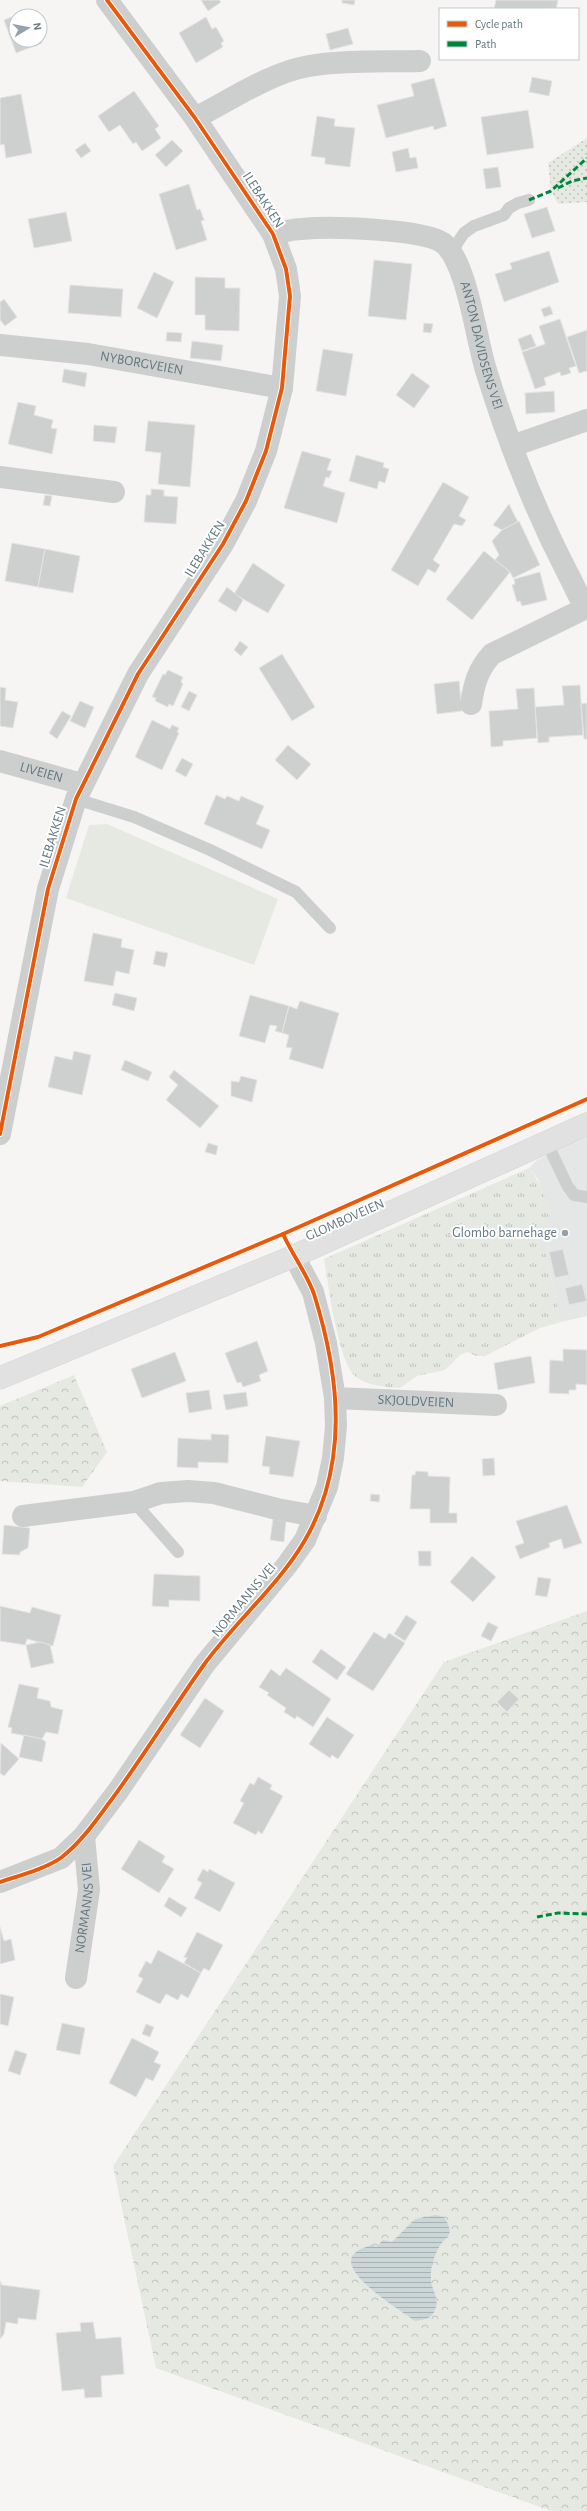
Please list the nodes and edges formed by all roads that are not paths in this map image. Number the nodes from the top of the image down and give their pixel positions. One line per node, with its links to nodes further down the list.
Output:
1 (107, 0): 3 (street, ILEBAKKEN)
2 (420, 61): 3 (street)
3 (195, 118): 5 (street, ILEBAKKEN)
4 (529, 200): 6 (lane)
5 (273, 234): 6 (street); 8 (street, ILEBAKKEN)
6 (452, 251): 10 (street, ANTON DAVIDSENS VEI)
7 (0, 345): 8 (street, NYBORGVEIEN)
8 (282, 388): 16 (street, ILEBAKKEN)
9 (587, 420): 10 (street)
10 (512, 446): 13 (street, ANTON DAVIDSENS VEI)
11 (0, 477): 12 (street)
12 (114, 492)
13 (586, 608): 14 (street, ANTON DAVIDSENS VEI)
14 (470, 704)
15 (0, 761): 16 (street, LIVEIEN)
16 (79, 792): 17 (lane); 19 (street, ILEBAKKEN)
17 (330, 928)
18 (587, 1124): 20 (main road, GLOMBOVEIEN)
19 (0, 1134)
20 (546, 1141): 21 (lane); 22 (main road, GLOMBOVEIEN)
21 (587, 1197)
22 (294, 1256): 23 (main road, GLOMBOVEIEN); 24 (street, NORMANNS VEI)
23 (0, 1378)
24 (335, 1398): 25 (street, SKJOLDVEIEN); 28 (street, NORMANNS VEI)
25 (496, 1405)
26 (134, 1502): 27 (street); 28 (street); 29 (lane)
27 (23, 1516)
28 (316, 1516): 30 (street, NORMANNS VEI)
29 (178, 1552)
30 (84, 1836): 31 (street, NORMANNS VEI); 32 (street, NORMANNS VEI)
31 (0, 1882)
32 (76, 1978)

